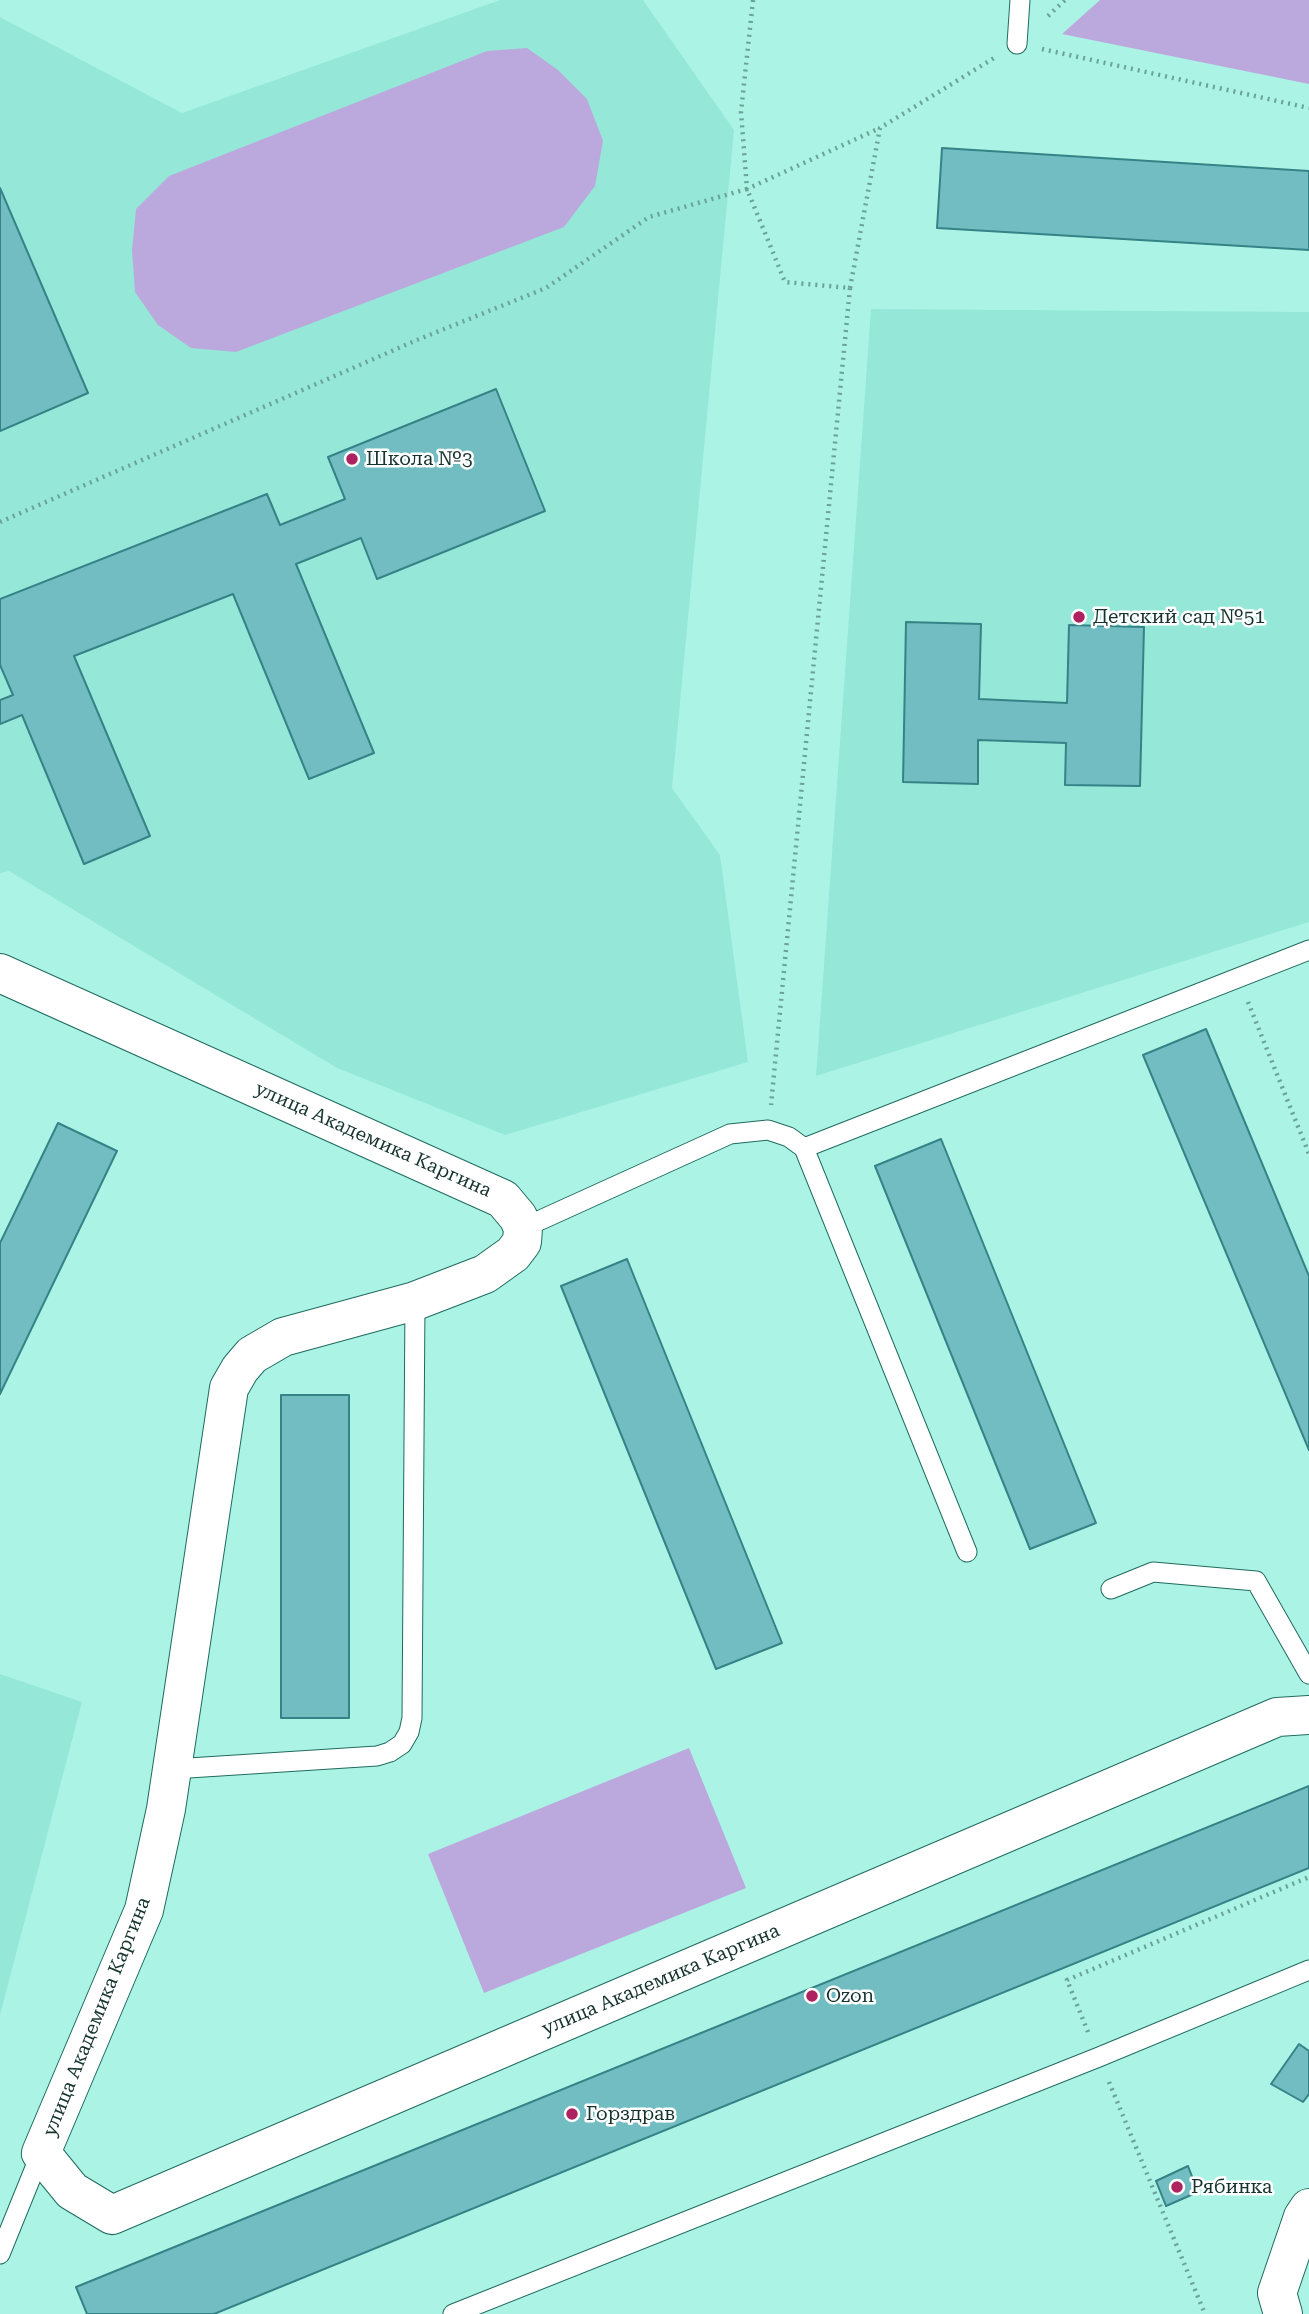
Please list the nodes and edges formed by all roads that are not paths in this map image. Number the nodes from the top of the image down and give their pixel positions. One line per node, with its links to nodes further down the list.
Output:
1 (1020, 0): 2 (lane)
2 (1017, 44)
3 (1309, 950): 5 (lane)
4 (0, 973): 6 (street, улица Академика Каргина)
5 (804, 1148): 6 (lane); 8 (lane)
6 (523, 1228): 7 (street, улица Академика Каргина)
7 (415, 1301): 12 (street, улица Академика Каргина); 12 (lane)
8 (967, 1552)
9 (1111, 1589): 10 (lane)
10 (1309, 1674)
11 (1309, 1715): 14 (street, улица Академика Каргина)
12 (173, 1769): 14 (street, улица Академика Каргина)
13 (1309, 1970): 18 (lane)
14 (41, 2153): 16 (lane)
15 (1309, 2207): 17 (street)
16 (0, 2253)
17 (1280, 2304)
18 (453, 2314)

